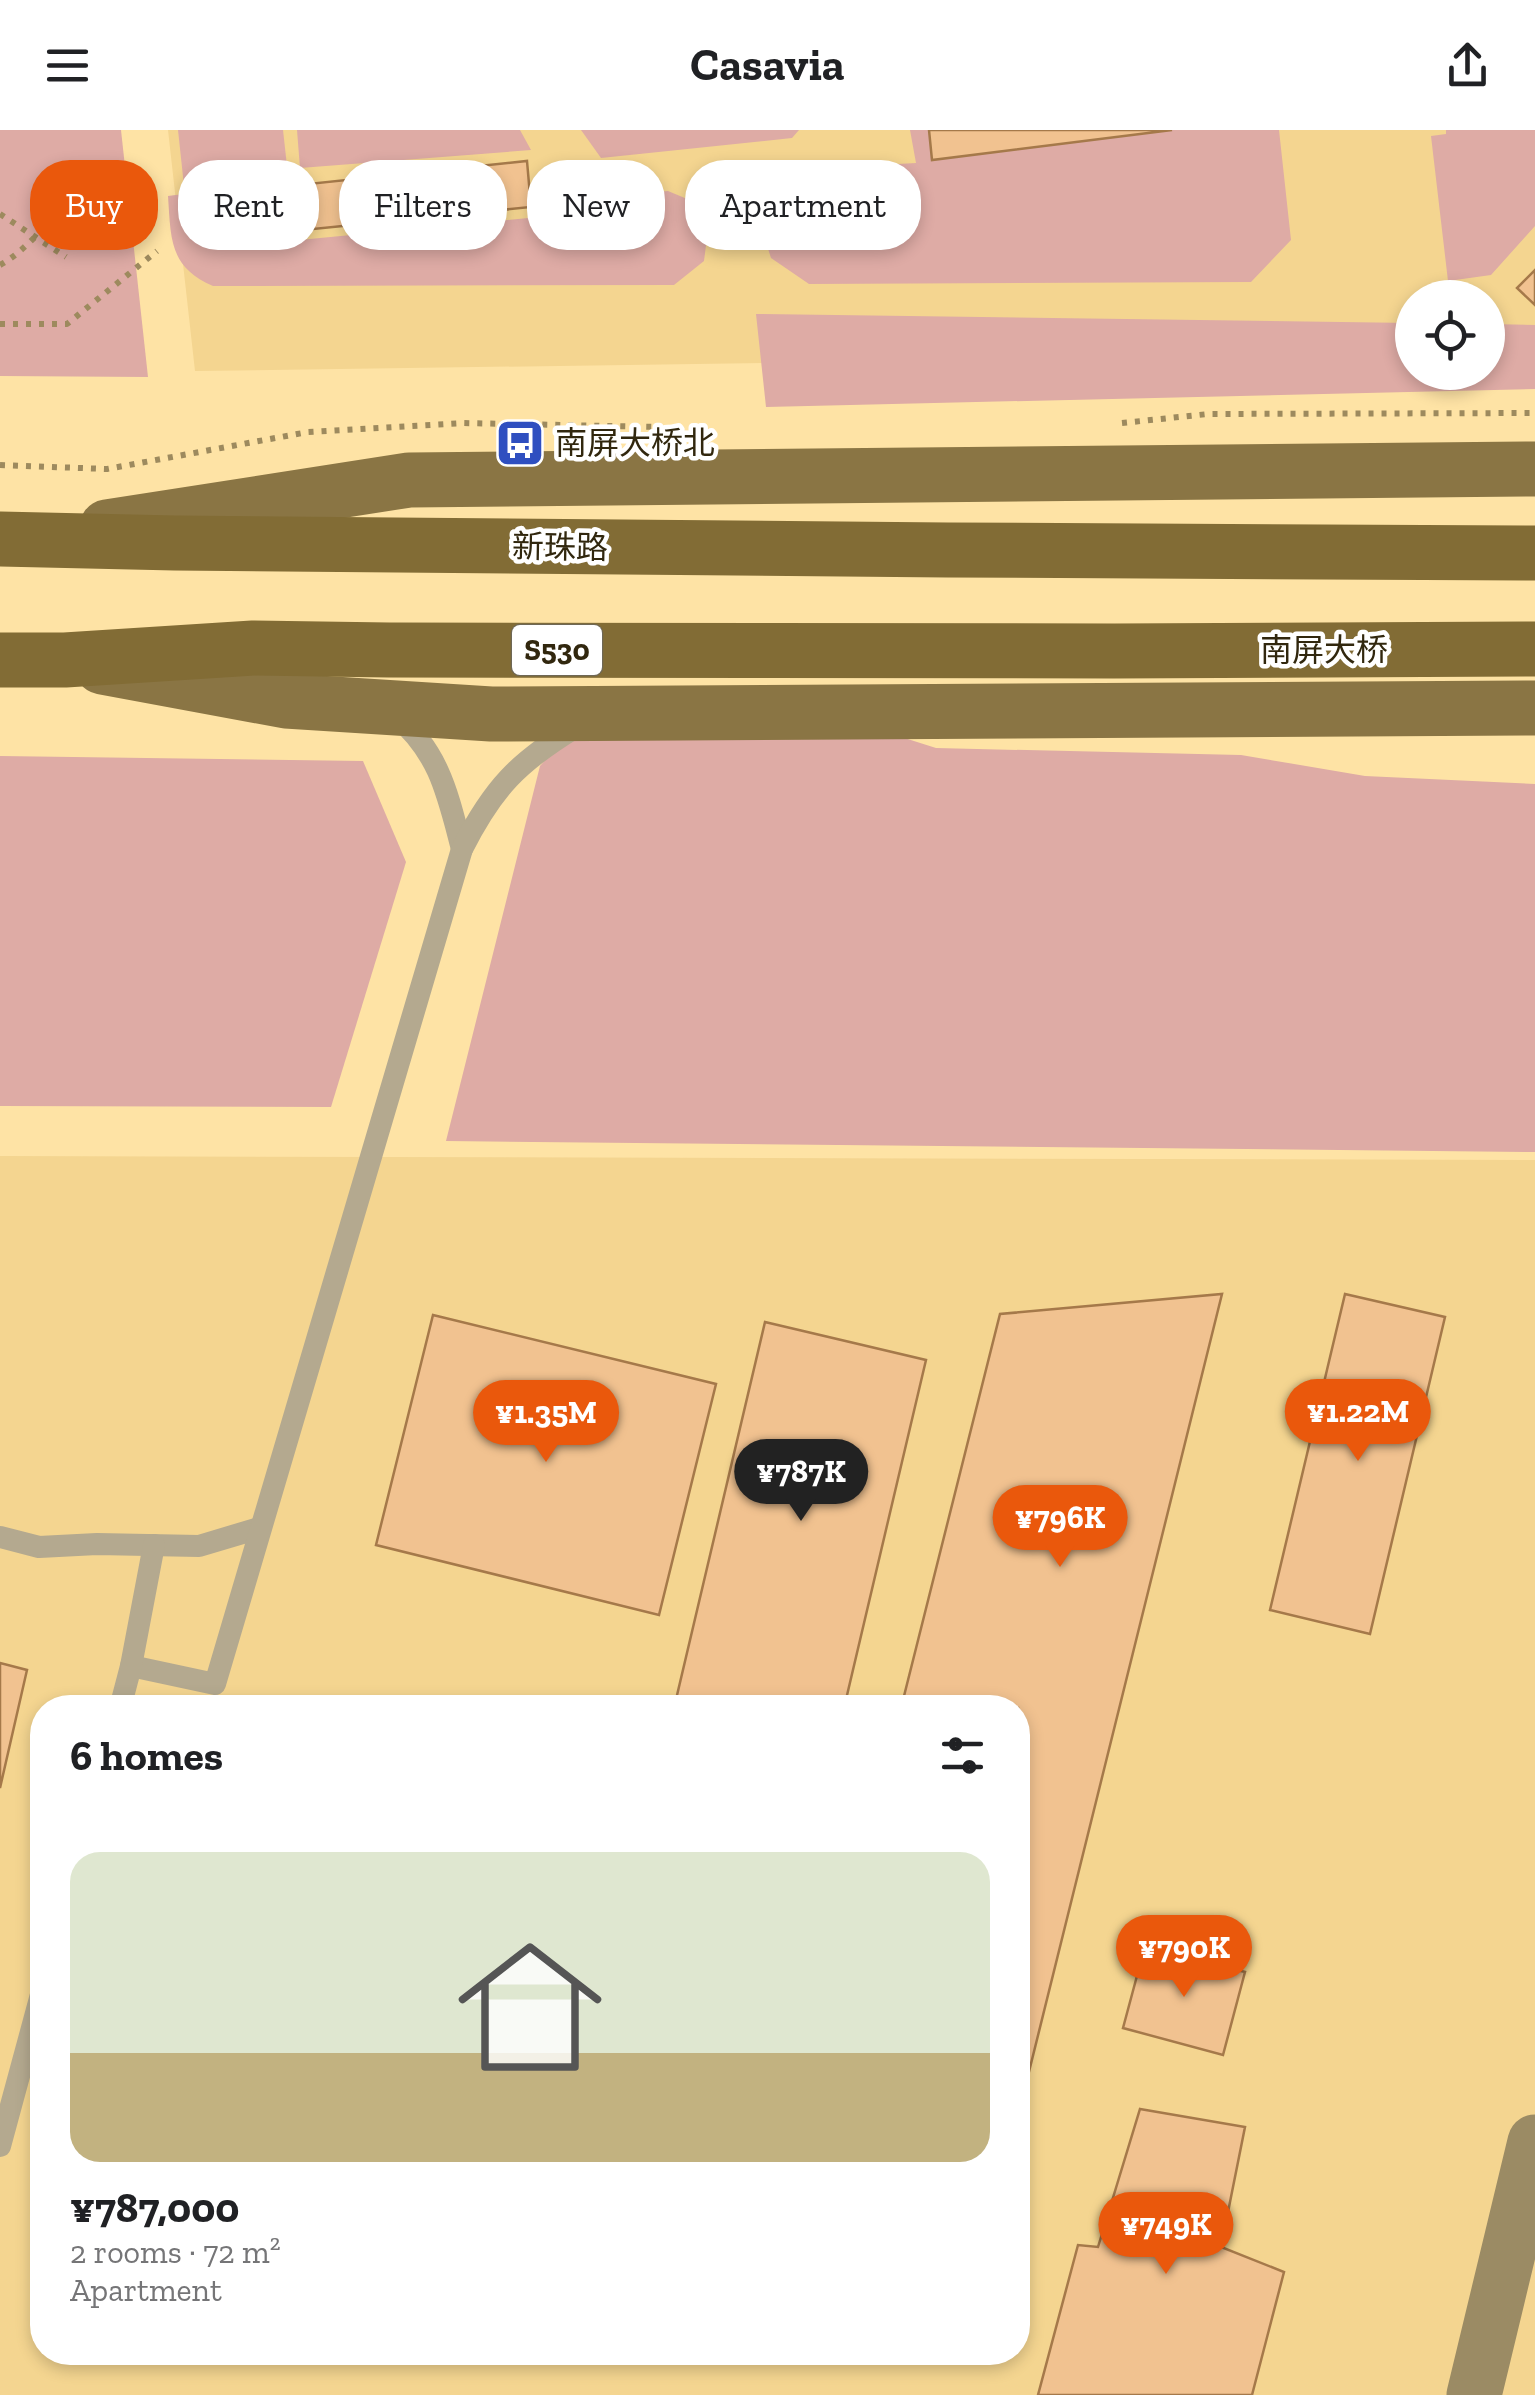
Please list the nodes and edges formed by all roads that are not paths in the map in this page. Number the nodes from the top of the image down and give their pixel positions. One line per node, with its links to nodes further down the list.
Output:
1 (1525, 467): 2 (main road)
2 (12, 539): 3 (highway, 新珠路)
3 (1535, 553)
4 (1535, 649): 6 (highway, 南屏大桥 / S530)
5 (0, 660): 6 (highway, S530)
6 (65, 660): 7 (main road)
7 (386, 707): 9 (main road); 10 (lane)
8 (1535, 708): 9 (main road)
9 (598, 714): 10 (lane)
10 (462, 849): 11 (lane)
11 (259, 1528): 13 (lane); 14 (lane)
12 (0, 1537): 13 (lane)
13 (154, 1545): 14 (lane)
14 (131, 1666): 15 (lane)
15 (123, 1695)
16 (30, 2035): 18 (lane)
17 (1535, 2142): 19 (main road)
18 (0, 2146)
19 (1474, 2395)

